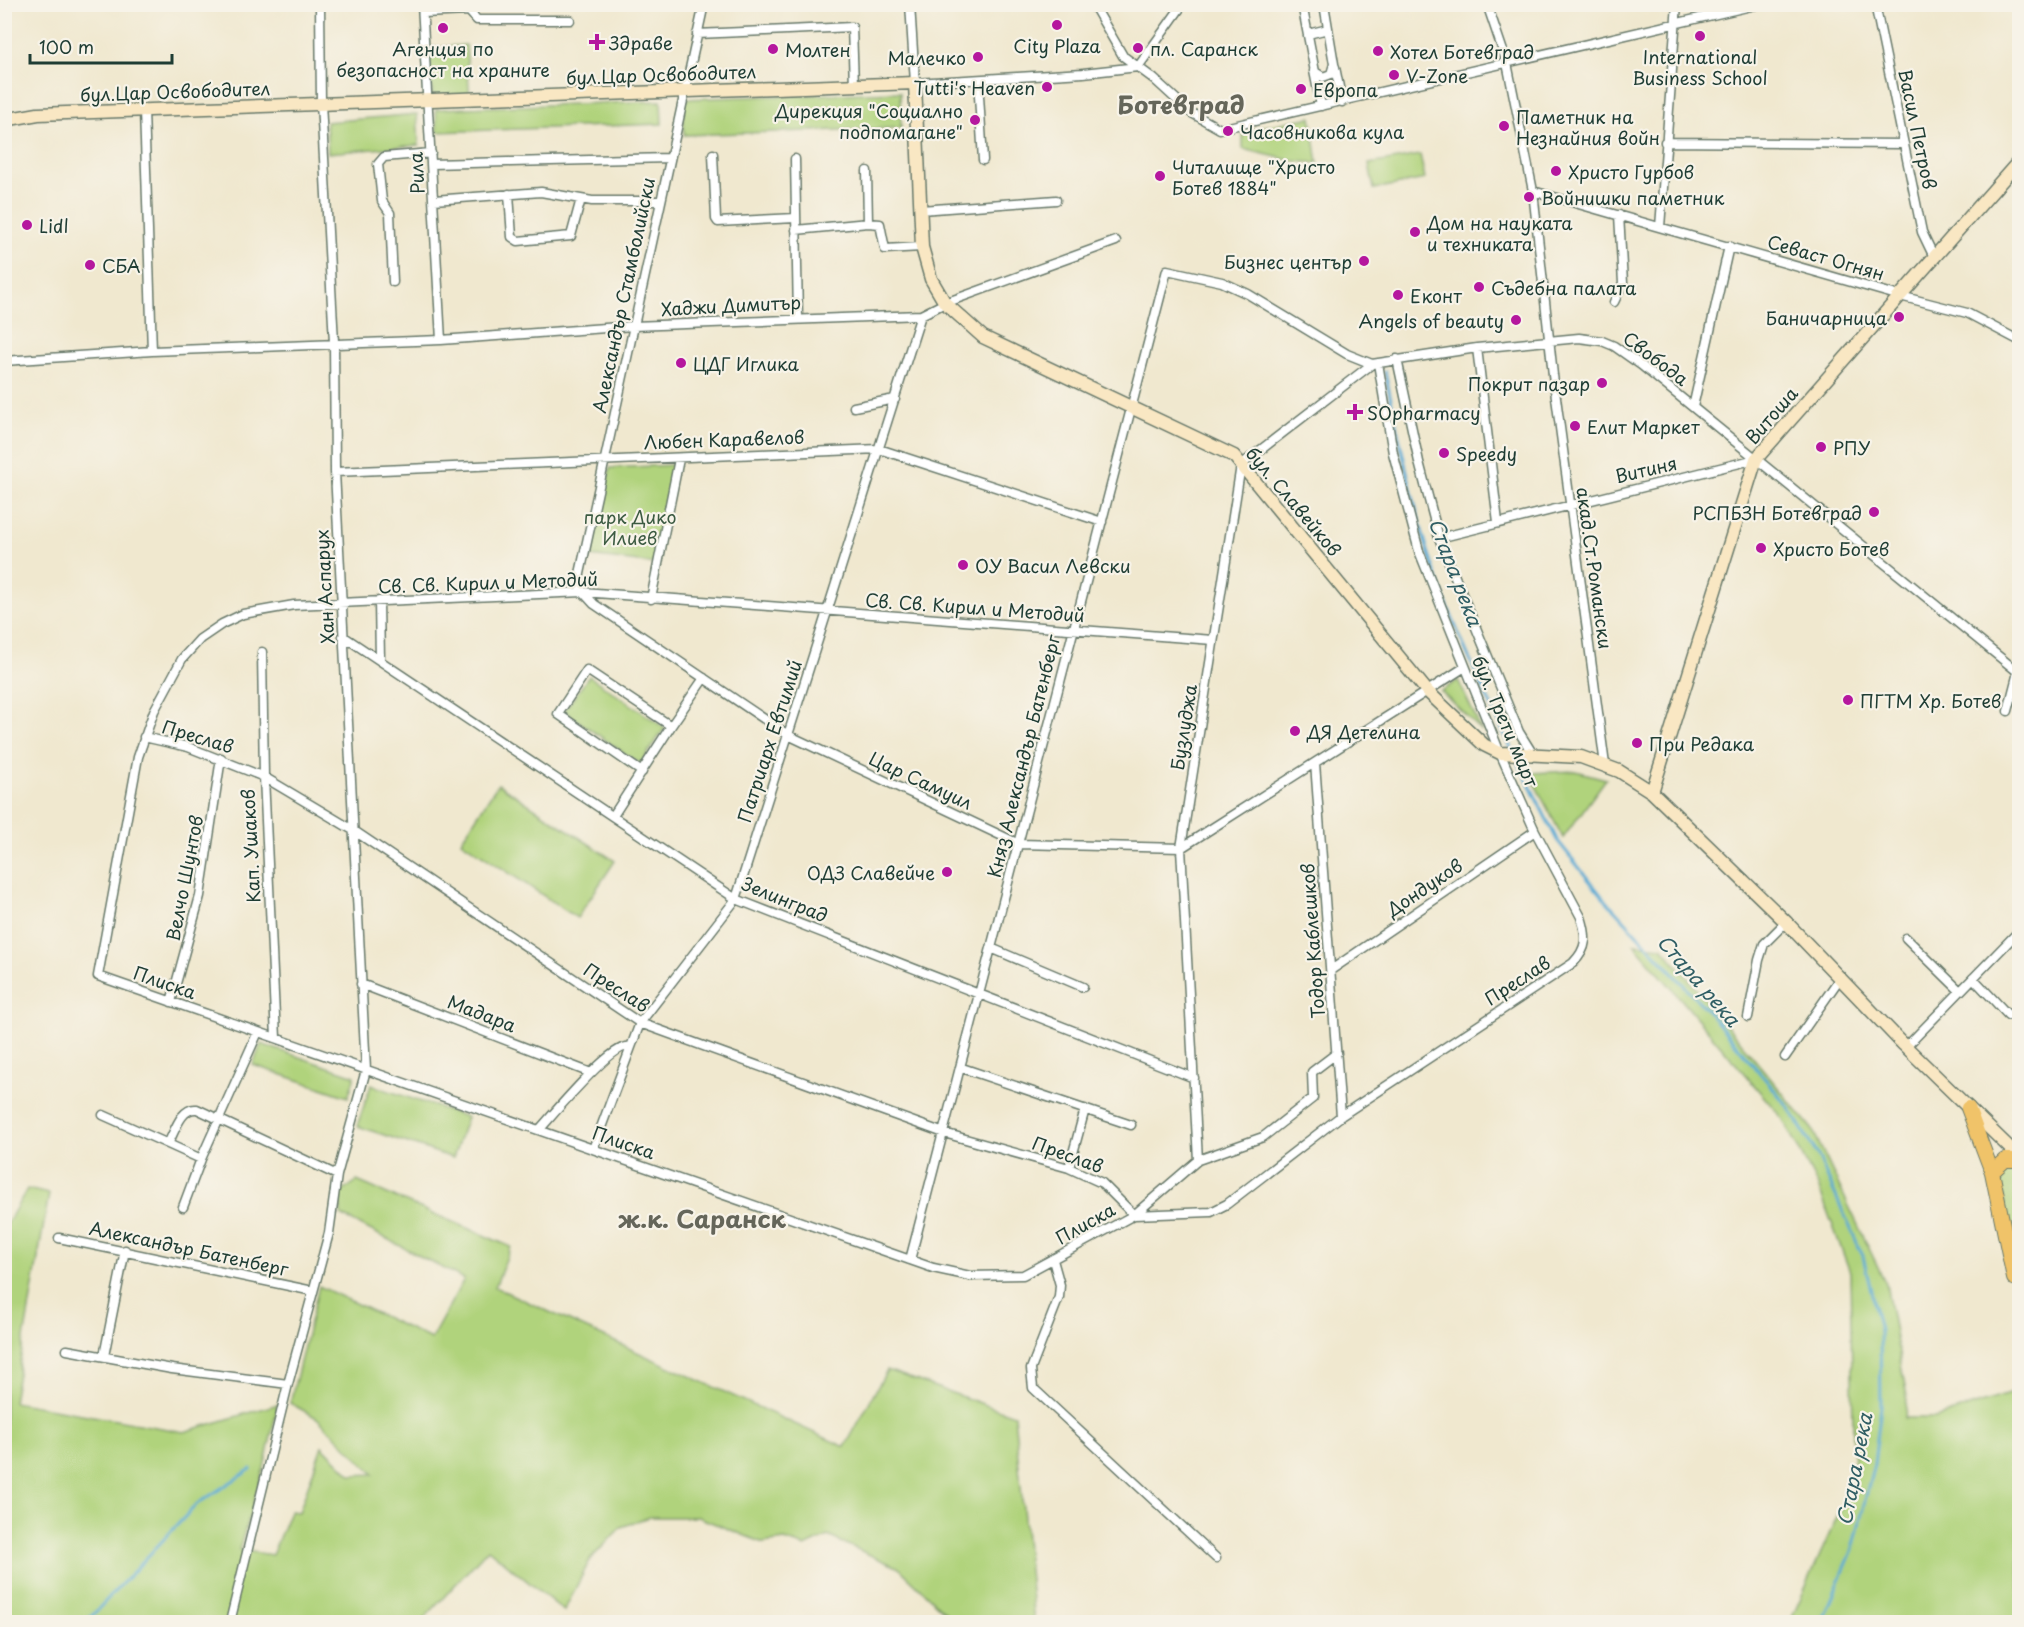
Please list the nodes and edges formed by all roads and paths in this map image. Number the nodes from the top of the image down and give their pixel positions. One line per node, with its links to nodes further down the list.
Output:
1 (320, 4): 28 (street, Хан Аспарух)
2 (704, 4): 16 (street, Александър Стамболийски)
3 (910, 4): 23 (street)
4 (1093, 4): 20 (street)
5 (1184, 4): 20 (street)
6 (1302, 4): 17 (street)
7 (1324, 4): 15 (street)
8 (1487, 4): 18 (street, акад.Ст.Романски)
9 (1677, 4): 14 (street)
10 (1760, 4): 14 (street)
11 (1875, 4): 33 (street, Васил Петров)
12 (423, 9): 13 (street); 26 (street, Рила)
13 (570, 20)
14 (1676, 25): 18 (street); 32 (street)
15 (1328, 29): 17 (street); 19 (street)
16 (698, 34): 24 (street); 25 (street, Александър Стамболийски)
17 (1308, 34): 21 (street)
18 (1507, 63): 27 (street); 42 (street, акад.Ст.Романски)
19 (1334, 64): 21 (street); 27 (street)
20 (1138, 67): 22 (street, бул.Цар Освободител); 29 (street)
21 (1314, 68): 29 (street)
22 (978, 80): 23 (street, бул.Цар Освободител); 38 (street)
23 (915, 83): 24 (street, бул.Цар Освободител); 48 (street)
24 (854, 85): 25 (street, бул.Цар Освободител)
25 (683, 91): 26 (street, бул.Цар Освободител); 36 (street, Александър Стамболийски)
26 (428, 99): 28 (street, бул.Цар Освободител); 34 (street, Рила)
27 (1342, 102): 29 (street)
28 (321, 103): 30 (street, бул.Цар Освободител); 68 (street, Хан Аспарух)
29 (1321, 106)
30 (144, 110): 31 (street, бул.Цар Освободител); 70 (street)
31 (4, 120)
32 (1665, 142): 33 (street); 52 (street)
33 (1904, 144): 57 (street, Васил Петров)
34 (431, 153): 40 (street, Рила); 58 (street)
35 (713, 154): 50 (street)
36 (669, 158): 40 (street); 47 (street, Александър Стамболийски)
37 (795, 159): 50 (street)
38 (983, 160)
39 (2019, 160): 57 (street, Витоша)
40 (432, 164): 45 (street, Рила)
41 (867, 171): 51 (street)
42 (1533, 191): 49 (street, Севаст Огнян); 67 (street, акад.Ст.Романски)
43 (509, 194): 44 (street); 44 (street); 45 (street)
44 (581, 199): 47 (street)
45 (434, 200): 65 (street, Рила)
46 (1056, 200): 48 (street)
47 (660, 201): 64 (street, Александър Стамболийски)
48 (921, 210): 56 (street)
49 (1619, 215): 52 (street, Севаст Огнян); 60 (street)
50 (796, 218): 53 (street)
51 (868, 223): 53 (street); 56 (street)
52 (1660, 227): 55 (street, Севаст Огнян)
53 (796, 230): 63 (street)
54 (1116, 241): 61 (street, Хаджи Димитър)
55 (1729, 246): 59 (street, Севаст Огнян); 77 (street)
56 (922, 247): 61 (street, бул. Славейков)
57 (1934, 257): 59 (street, Витоша)
58 (393, 282)
59 (1900, 296): 66 (street, Севаст Огнян); 80 (street, Витоша)
60 (1614, 302)
61 (945, 303): 62 (street, Хаджи Димитър); 75 (street, бул. Славейков)
62 (921, 315): 63 (street, Хаджи Димитър); 74 (street, Патриарх Евтимий)
63 (798, 318): 64 (street, Хаджи Димитър)
64 (633, 326): 65 (street, Хаджи Димитър); 81 (street, Александър Стамболийски)
65 (441, 340): 68 (street, Хаджи Димитър)
66 (2019, 340)
67 (1549, 341): 69 (street, Свобода); 77 (street, Свобода); 84 (street, акад.Ст.Романски)
68 (334, 342): 70 (street, Хаджи Димитър); 83 (street, Хан Аспарух)
69 (1477, 348): 71 (street, Свобода); 86 (street)
70 (152, 351): 72 (street, Хаджи Димитър)
71 (1397, 360): 73 (street, Свобода); 87 (street, бул. Трети март)
72 (4, 361)
73 (1375, 363): 75 (street, Княз Александър Батенберг); 82 (street); 98 (street, бул. Трети март)
74 (895, 399): 76 (street); 78 (street, Патриарх Евтимий)
75 (1133, 406): 82 (street, бул. Славейков); 85 (street, Княз Александър Батенберг)
76 (854, 407)
77 (1693, 407): 80 (street, Свобода)
78 (879, 449): 79 (street, Любен Каравелов); 85 (street, Любен Каравелов); 92 (street, Патриарх Евтимий)
79 (680, 459): 81 (street, Любен Каравелов); 89 (street)
80 (1756, 459): 84 (street, Витиня); 99 (street, Свобода); 113 (street, Витоша)
81 (605, 460): 83 (street, Любен Каравелов); 88 (street, Александър Стамболийски)
82 (1241, 465): 95 (street, Бузлуджа); 101 (street, бул. Славейков)
83 (335, 472): 91 (street, Хан Аспарух)
84 (1570, 504): 86 (street, Витиня); 110 (street, акад.Ст.Романски)
85 (1102, 522): 93 (street, Княз Александър Батенберг)
86 (1498, 522): 87 (street, Витиня)
87 (1439, 538): 107 (street, бул. Трети март)
88 (583, 592): 89 (street, Св. Св. Кирил и Методий); 90 (street, Св. Св. Кирил и Методий); 100 (street, Цар Самуил)
89 (651, 599): 92 (street, Св. Св. Кирил и Методий)
90 (379, 601): 91 (street, Св. Св. Кирил и Методий); 97 (street)
91 (342, 603): 94 (street, Хан Аспарух); 105 (street, Св. Св. Кирил и Методий)
92 (827, 613): 93 (street, Св. Св. Кирил и Методий); 104 (street, Патриарх Евтимий)
93 (1072, 631): 95 (street, Св. Св. Кирил и Методий); 117 (street, Княз Александър Батенберг)
94 (343, 636): 97 (street, Зелинград); 115 (street, Хан Аспарух)
95 (1213, 640): 118 (street, Бузлуджа)
96 (262, 652): 112 (street, Кап. Ушаков)
97 (380, 660): 114 (street, Зелинград)
98 (1465, 667): 101 (street); 106 (street, бул. Трети март)
99 (2019, 672): 102 (street)
100 (704, 678): 103 (street); 104 (street, Цар Самуил)
101 (1428, 691): 106 (street, бул. Славейков); 109 (street)
102 (2008, 711)
103 (670, 726): 111 (street); 111 (street)
104 (788, 735): 117 (street, Цар Самуил); 119 (street, Патриарх Евтимий)
105 (144, 737): 108 (street, Преслав); 126 (street, Св. Св. Кирил и Методий)
106 (1504, 754): 107 (street); 116 (street, бул. Трети март)
107 (1528, 756): 110 (street)
108 (221, 758): 112 (street, Преслав); 133 (street, Велчо Шунтов)
109 (1315, 763): 118 (street); 125 (street, Тодор Каблешков)
110 (1605, 765): 113 (street)
111 (642, 772): 114 (street)
112 (264, 777): 115 (street, Преслав); 138 (street, Кап. Ушаков)
113 (1652, 792): 120 (street)
114 (613, 816): 119 (street, Зелинград)
115 (353, 830): 129 (street, Хан Аспарух); 136 (street, Преслав)
116 (1535, 831): 123 (street, бул. Трети март); 125 (street, Дондуков)
117 (1018, 844): 118 (street, Цар Самуил); 124 (street, Княз Александър Батенберг)
118 (1181, 849): 146 (street, Бузлуджа)
119 (736, 899): 132 (street, Зелинград); 136 (street, Патриарх Евтимий)
120 (1786, 922): 127 (street); 135 (street)
121 (2019, 930): 128 (street)
122 (1906, 938): 131 (street)
123 (1586, 944): 150 (street, Преслав)
124 (991, 948): 130 (street); 132 (street, Княз Александър Батенберг)
125 (1331, 970): 141 (street, Тодор Каблешков)
126 (99, 976): 133 (street, Плиска)
127 (1840, 978): 140 (street); 142 (street)
128 (1973, 978): 131 (street); 134 (street)
129 (361, 984): 144 (street, Хан Аспарух); 145 (street, Мадара)
130 (1083, 987)
131 (1960, 991): 140 (street)
132 (979, 994): 143 (street, Княз Александър Батенберг); 146 (street, Зелинград)
133 (171, 1002): 137 (street, Плиска)
134 (2008, 1015)
135 (1748, 1017)
136 (640, 1023): 139 (street, Патриарх Евтимий); 154 (street, Преслав)
137 (258, 1032): 138 (street, Плиска); 151 (street)
138 (276, 1038): 144 (street, Плиска)
139 (629, 1047): 145 (street); 156 (street, Патриарх Евтимий)
140 (1906, 1047): 147 (street)
141 (1337, 1053): 150 (street, Тодор Каблешков); 159 (street)
142 (1785, 1057)
143 (962, 1068): 148 (street); 154 (street, Княз Александър Батенберг)
144 (366, 1070): 153 (street, Плиска); 162 (street, Хан Аспарух)
145 (591, 1073): 153 (street)
146 (1194, 1078): 159 (street, Бузлуджа)
147 (1968, 1108): 158 (street); 161 (main road)
148 (1085, 1110): 152 (street); 160 (street)
149 (103, 1115): 155 (street)
150 (1341, 1116): 164 (street, Преслав)
151 (220, 1119): 155 (street); 157 (street); 162 (street)
152 (1131, 1125)
153 (539, 1130): 156 (street, Плиска)
154 (944, 1133): 160 (street, Преслав); 167 (street, Княз Александър Батенберг)
155 (168, 1144): 157 (street)
156 (593, 1149): 167 (street, Плиска)
157 (201, 1159): 163 (street)
158 (2019, 1159): 161 (main road)
159 (1198, 1160): 164 (street, Плиска)
160 (1069, 1168): 164 (street, Преслав)
161 (1992, 1172): 169 (main road)
162 (337, 1175): 170 (street, Хан Аспарух)
163 (183, 1207)
164 (1134, 1215): 168 (street, Плиска)
165 (59, 1238): 166 (street, Александър Батенберг)
166 (125, 1250): 170 (street, Александър Батенберг); 172 (street)
167 (910, 1260): 168 (street, Плиска)
168 (1053, 1260): 174 (street)
169 (2019, 1280)
170 (313, 1291): 173 (street, Хан Аспарух)
171 (67, 1350): 172 (street)
172 (104, 1356): 173 (street)
173 (288, 1384): 175 (street, Хан Аспарух)
174 (1216, 1558)
175 (230, 1623)

